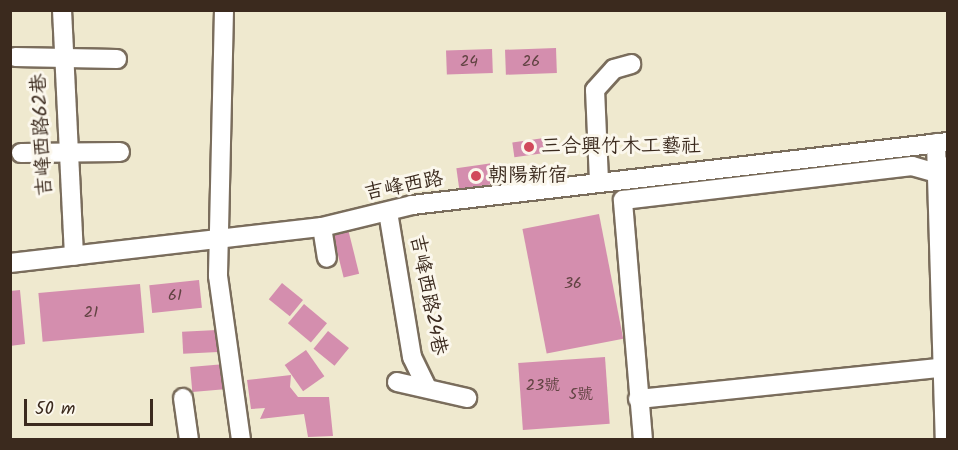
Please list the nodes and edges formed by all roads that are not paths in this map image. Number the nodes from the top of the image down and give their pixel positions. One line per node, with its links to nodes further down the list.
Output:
1 (62, 10): 4 (street, 吉峰西路62巷)
2 (224, 10): 15 (street)
3 (15, 57): 4 (street)
4 (61, 58): 5 (street); 10 (street, 吉峰西路62巷)
5 (117, 59)
6 (630, 64): 12 (street)
7 (942, 143): 11 (street); 12 (street, 吉峰西路)
8 (120, 152): 10 (street)
9 (21, 153): 10 (street)
10 (65, 153): 16 (street, 吉峰西路62巷)
11 (942, 170): 19 (street); 24 (street)
12 (599, 182): 13 (street, 吉峰西路)
13 (388, 212): 14 (street, 吉峰西路); 21 (street, 吉峰西路24巷)
14 (322, 227): 15 (street, 吉峰西路); 17 (street)
15 (219, 242): 16 (street, 吉峰西路); 26 (street)
16 (74, 256): 18 (street, 吉峰西路)
17 (327, 258)
18 (10, 262)
19 (945, 367): 24 (street); 28 (street)
20 (397, 382): 21 (street)
21 (426, 386): 23 (street)
22 (183, 398): 25 (street)
23 (467, 398)
24 (638, 399): 27 (street)
25 (189, 440)
26 (241, 440)
27 (644, 440)
28 (945, 440)

